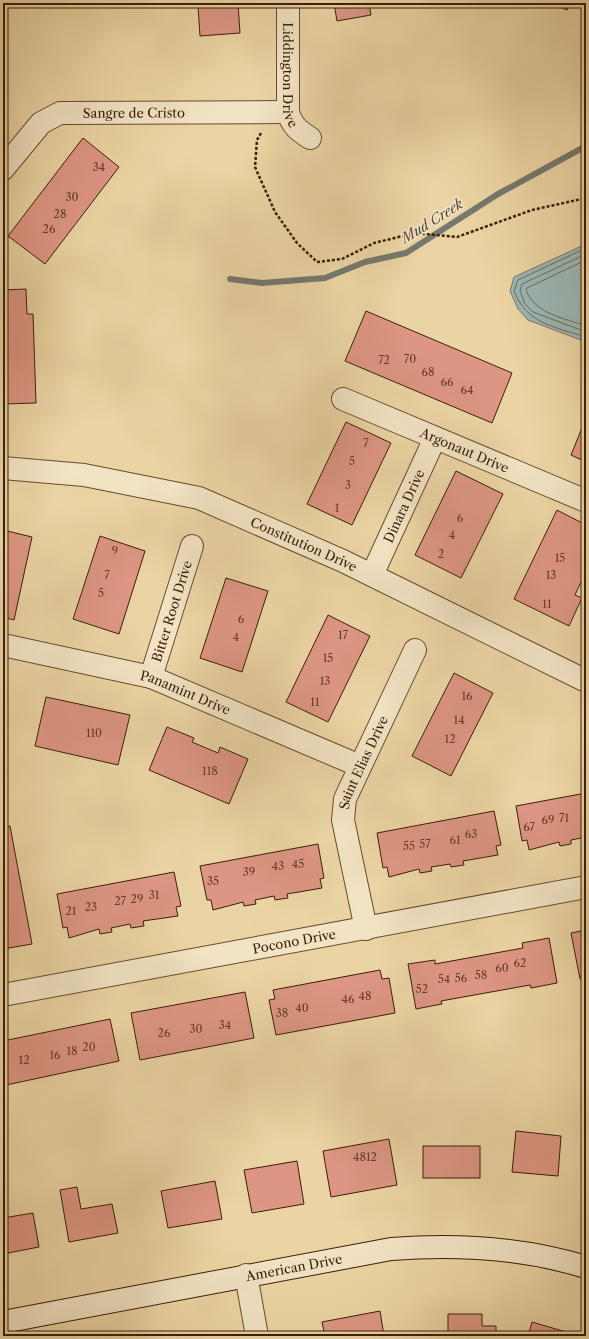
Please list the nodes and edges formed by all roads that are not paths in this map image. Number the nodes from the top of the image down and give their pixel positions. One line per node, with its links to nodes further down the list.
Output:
1 (288, 3): 2 (street, Liddington Drive)
2 (288, 112): 3 (street, Liddington Drive); 4 (street, Sangre de Cristo)
3 (310, 138)
4 (3, 169)
5 (343, 400): 6 (street, Argonaut Drive)
6 (435, 438): 8 (street, Argonaut Drive); 10 (street, Dinara Drive)
7 (3, 468): 10 (street, Constitution Drive)
8 (586, 501)
9 (192, 546): 13 (street, Bitter Root Drive)
10 (372, 575): 14 (street, Constitution Drive)
11 (3, 645): 13 (street, Panamint Drive)
12 (415, 650): 15 (street, Saint Elias Drive)
13 (151, 677): 15 (street, Panamint Drive)
14 (586, 681)
15 (360, 766): 17 (street, Saint Elias Drive)
16 (586, 887): 17 (street, Pocono Drive)
17 (366, 928): 18 (street, Pocono Drive)
18 (3, 995)
19 (586, 1267): 20 (street, American Drive)
20 (246, 1275): 21 (street, American Drive); 22 (street)
21 (3, 1322)
22 (257, 1336)

